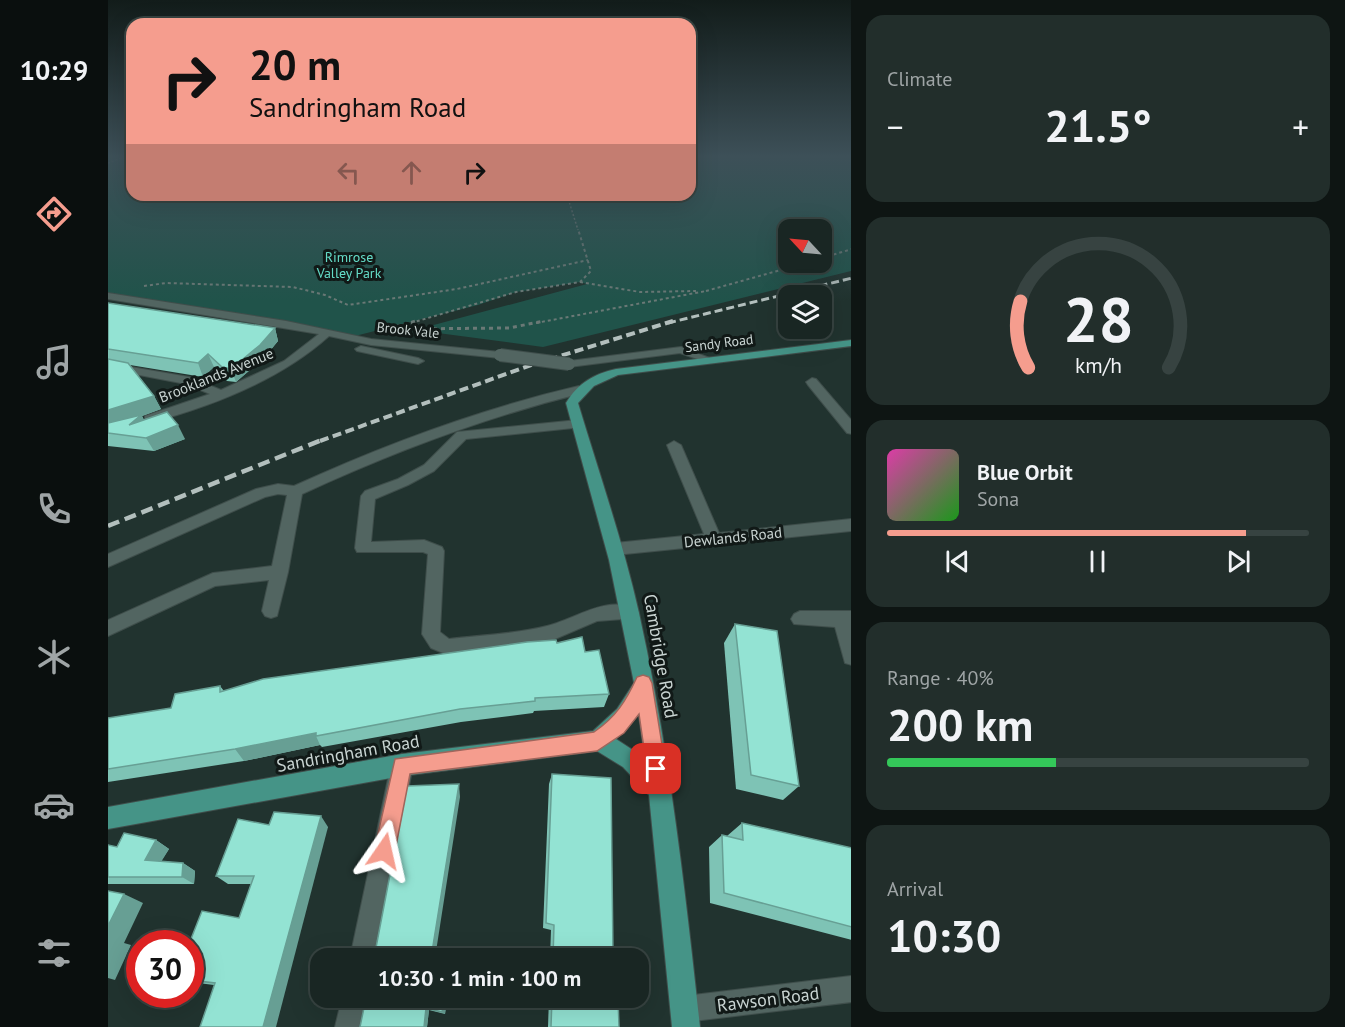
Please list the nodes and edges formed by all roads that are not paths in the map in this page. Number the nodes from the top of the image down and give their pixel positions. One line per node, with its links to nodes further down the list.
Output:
1 (108, 296): 2 (street, Brook Vale)
2 (327, 333): 3 (street, Brook Vale); 10 (street, Brooklands Avenue)
3 (351, 337): 5 (street, Brook Vale, bridge); 6 (street)
4 (851, 343): 5 (main road, Sandy Road)
5 (706, 359): 9 (main road, Sandy Road)
6 (418, 361)
7 (108, 366): 10 (street)
8 (812, 382): 13 (street)
9 (579, 390): 12 (main road, Cambridge Road); 15 (street)
10 (220, 394): 11 (street, Brooklands Avenue)
11 (141, 422)
12 (578, 424): 18 (main road, Cambridge Road); 22 (street)
13 (851, 429)
14 (674, 445): 17 (street)
15 (295, 491): 19 (street); 20 (street)
16 (851, 525): 17 (street, Dewlands Road)
17 (714, 539): 18 (street, Dewlands Road)
18 (615, 549): 22 (main road, Cambridge Road)
19 (108, 561)
20 (279, 572): 21 (street); 25 (street)
21 (271, 610)
22 (630, 613): 27 (main road, Cambridge Road)
23 (800, 619): 24 (street)
24 (847, 620): 26 (street)
25 (108, 628)
26 (851, 650)
27 (643, 683): 28 (main road); 30 (main road, Cambridge Road)
28 (597, 741): 29 (main road, Sandringham Road); 30 (main road)
29 (402, 765): 31 (main road, Sandringham Road); 32 (street)
30 (660, 790): 35 (main road, Cambridge Road)
31 (108, 818)
32 (365, 948)
33 (851, 989): 35 (street, Rawson Road)
34 (353, 1008): 36 (street)
35 (685, 1018)
36 (349, 1027)

